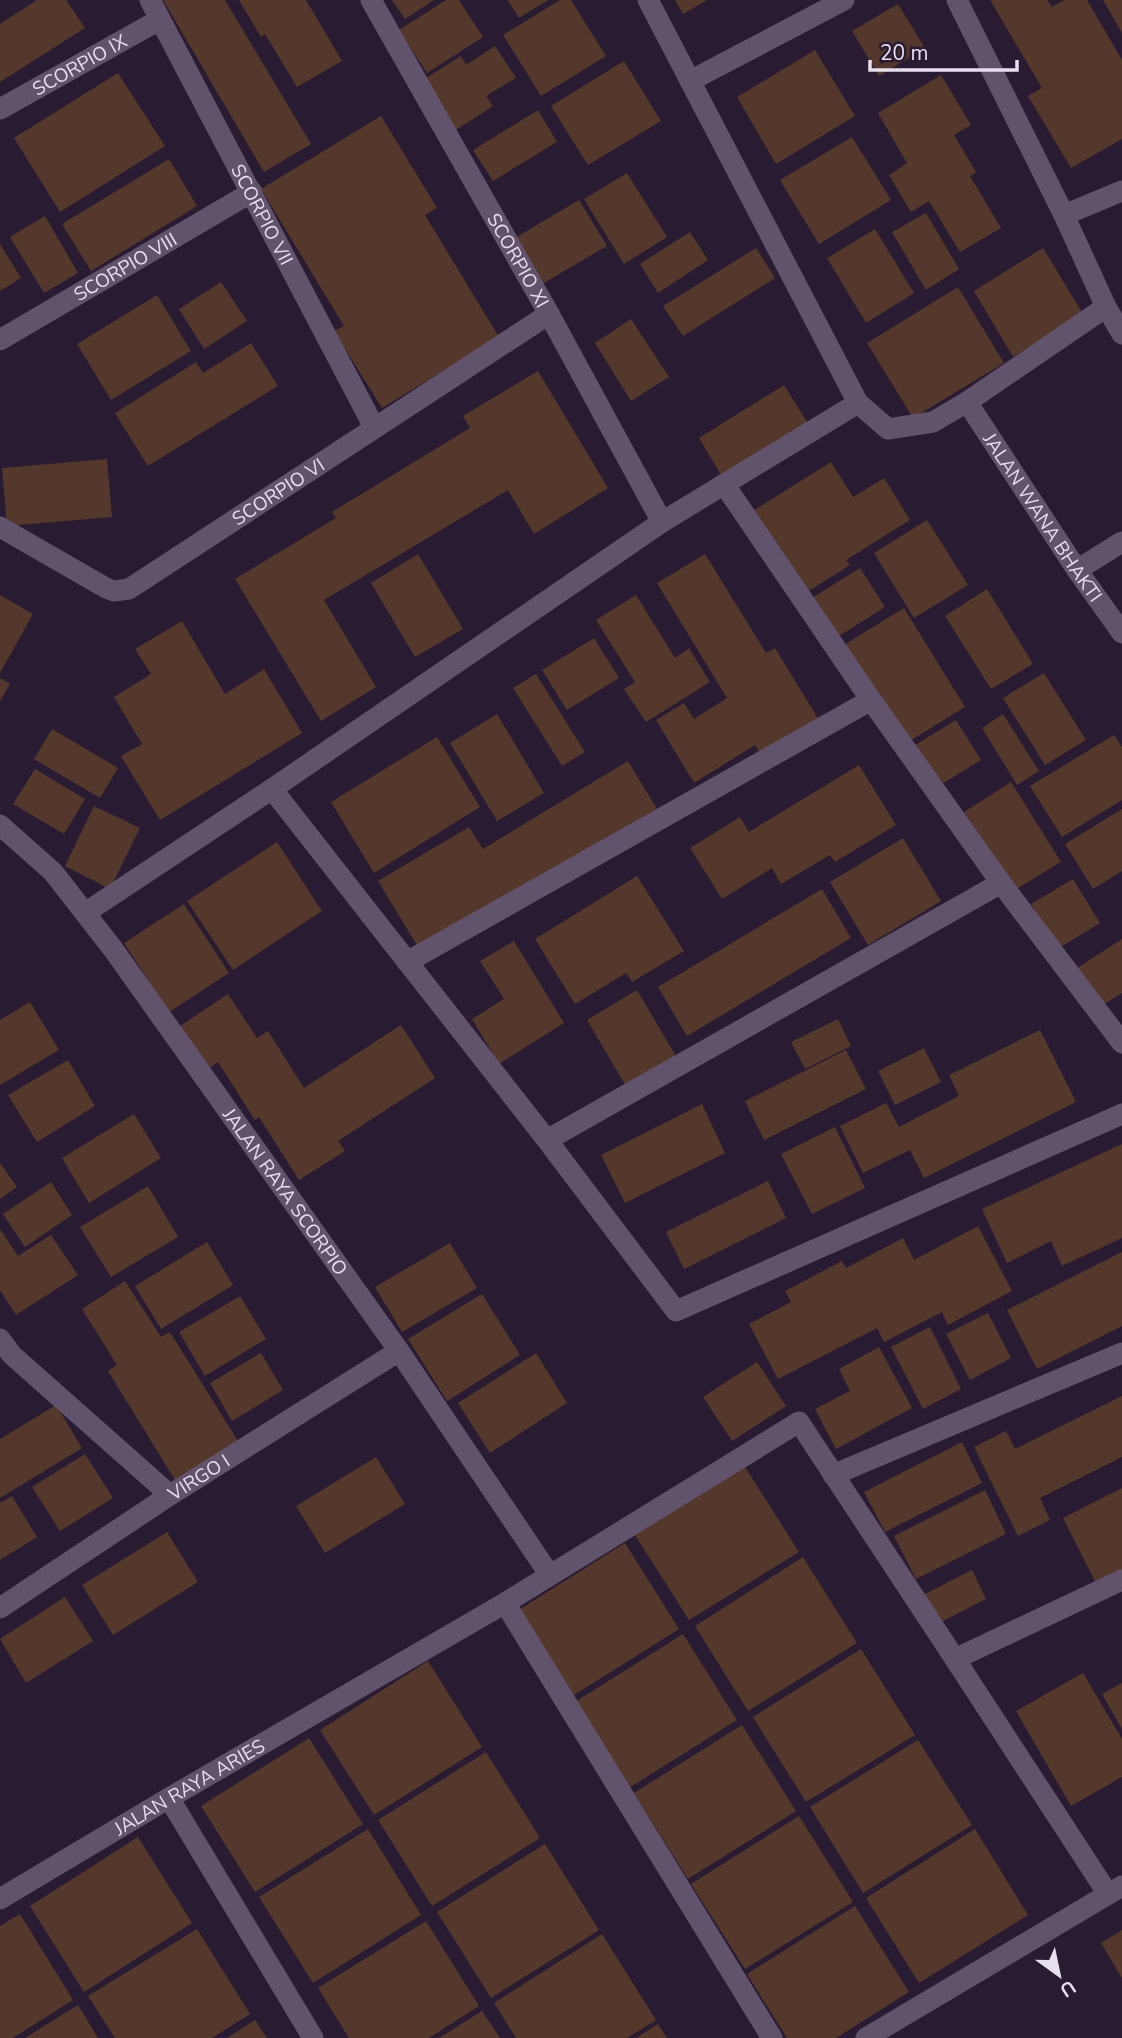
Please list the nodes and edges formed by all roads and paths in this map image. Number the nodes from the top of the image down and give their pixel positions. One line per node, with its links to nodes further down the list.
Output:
1 (150, 0): 6 (street, SCORPIO VII)
2 (371, 0): 13 (street, SCORPIO XI)
3 (648, 0): 7 (street)
4 (844, 0): 7 (street)
5 (957, 0): 11 (street)
6 (159, 20): 8 (street, SCORPIO IX); 10 (street, SCORPIO VII)
7 (690, 81): 16 (street)
8 (0, 109)
9 (1122, 191): 11 (street)
10 (252, 192): 15 (street, SCORPIO VIII); 18 (street, SCORPIO VII)
11 (1064, 215): 12 (street)
12 (1106, 307): 14 (street); 17 (street)
13 (549, 314): 18 (street, SCORPIO VI); 20 (street, SCORPIO XI)
14 (1122, 334)
15 (0, 340)
16 (858, 402): 17 (street); 19 (street)
17 (967, 402): 23 (street, JALAN WANA BHAKTI)
18 (374, 427): 21 (street, SCORPIO VI)
19 (724, 484): 20 (street); 25 (street)
20 (662, 522): 26 (street)
21 (0, 527)
22 (1122, 542): 23 (street)
23 (1077, 570): 24 (street, JALAN WANA BHAKTI)
24 (1122, 633)
25 (871, 700): 28 (street); 30 (street)
26 (272, 789): 29 (street); 30 (street)
27 (0, 825): 29 (street, JALAN RAYA SCORPIO)
28 (1001, 883): 31 (street); 33 (street)
29 (85, 913): 34 (street, JALAN RAYA SCORPIO)
30 (407, 962): 33 (street)
31 (1122, 1043)
32 (1122, 1114): 33 (street)
33 (547, 1140)
34 (399, 1351): 38 (street, VIRGO I); 39 (street, JALAN RAYA SCORPIO)
35 (4, 1352): 38 (street)
36 (1122, 1353): 37 (street)
37 (833, 1475): 39 (street, JALAN RAYA ARIES); 43 (street)
38 (170, 1495): 42 (street, VIRGO I)
39 (549, 1574): 41 (street, JALAN RAYA ARIES)
40 (1122, 1580): 43 (street)
41 (505, 1603): 44 (street, JALAN RAYA ARIES); 48 (street)
42 (0, 1608)
43 (955, 1659): 45 (street)
44 (169, 1798): 46 (street, JALAN RAYA ARIES); 47 (street)
45 (1115, 1890): 49 (street)
46 (0, 1899)
47 (313, 2038)
48 (772, 2038)
49 (866, 2038)

